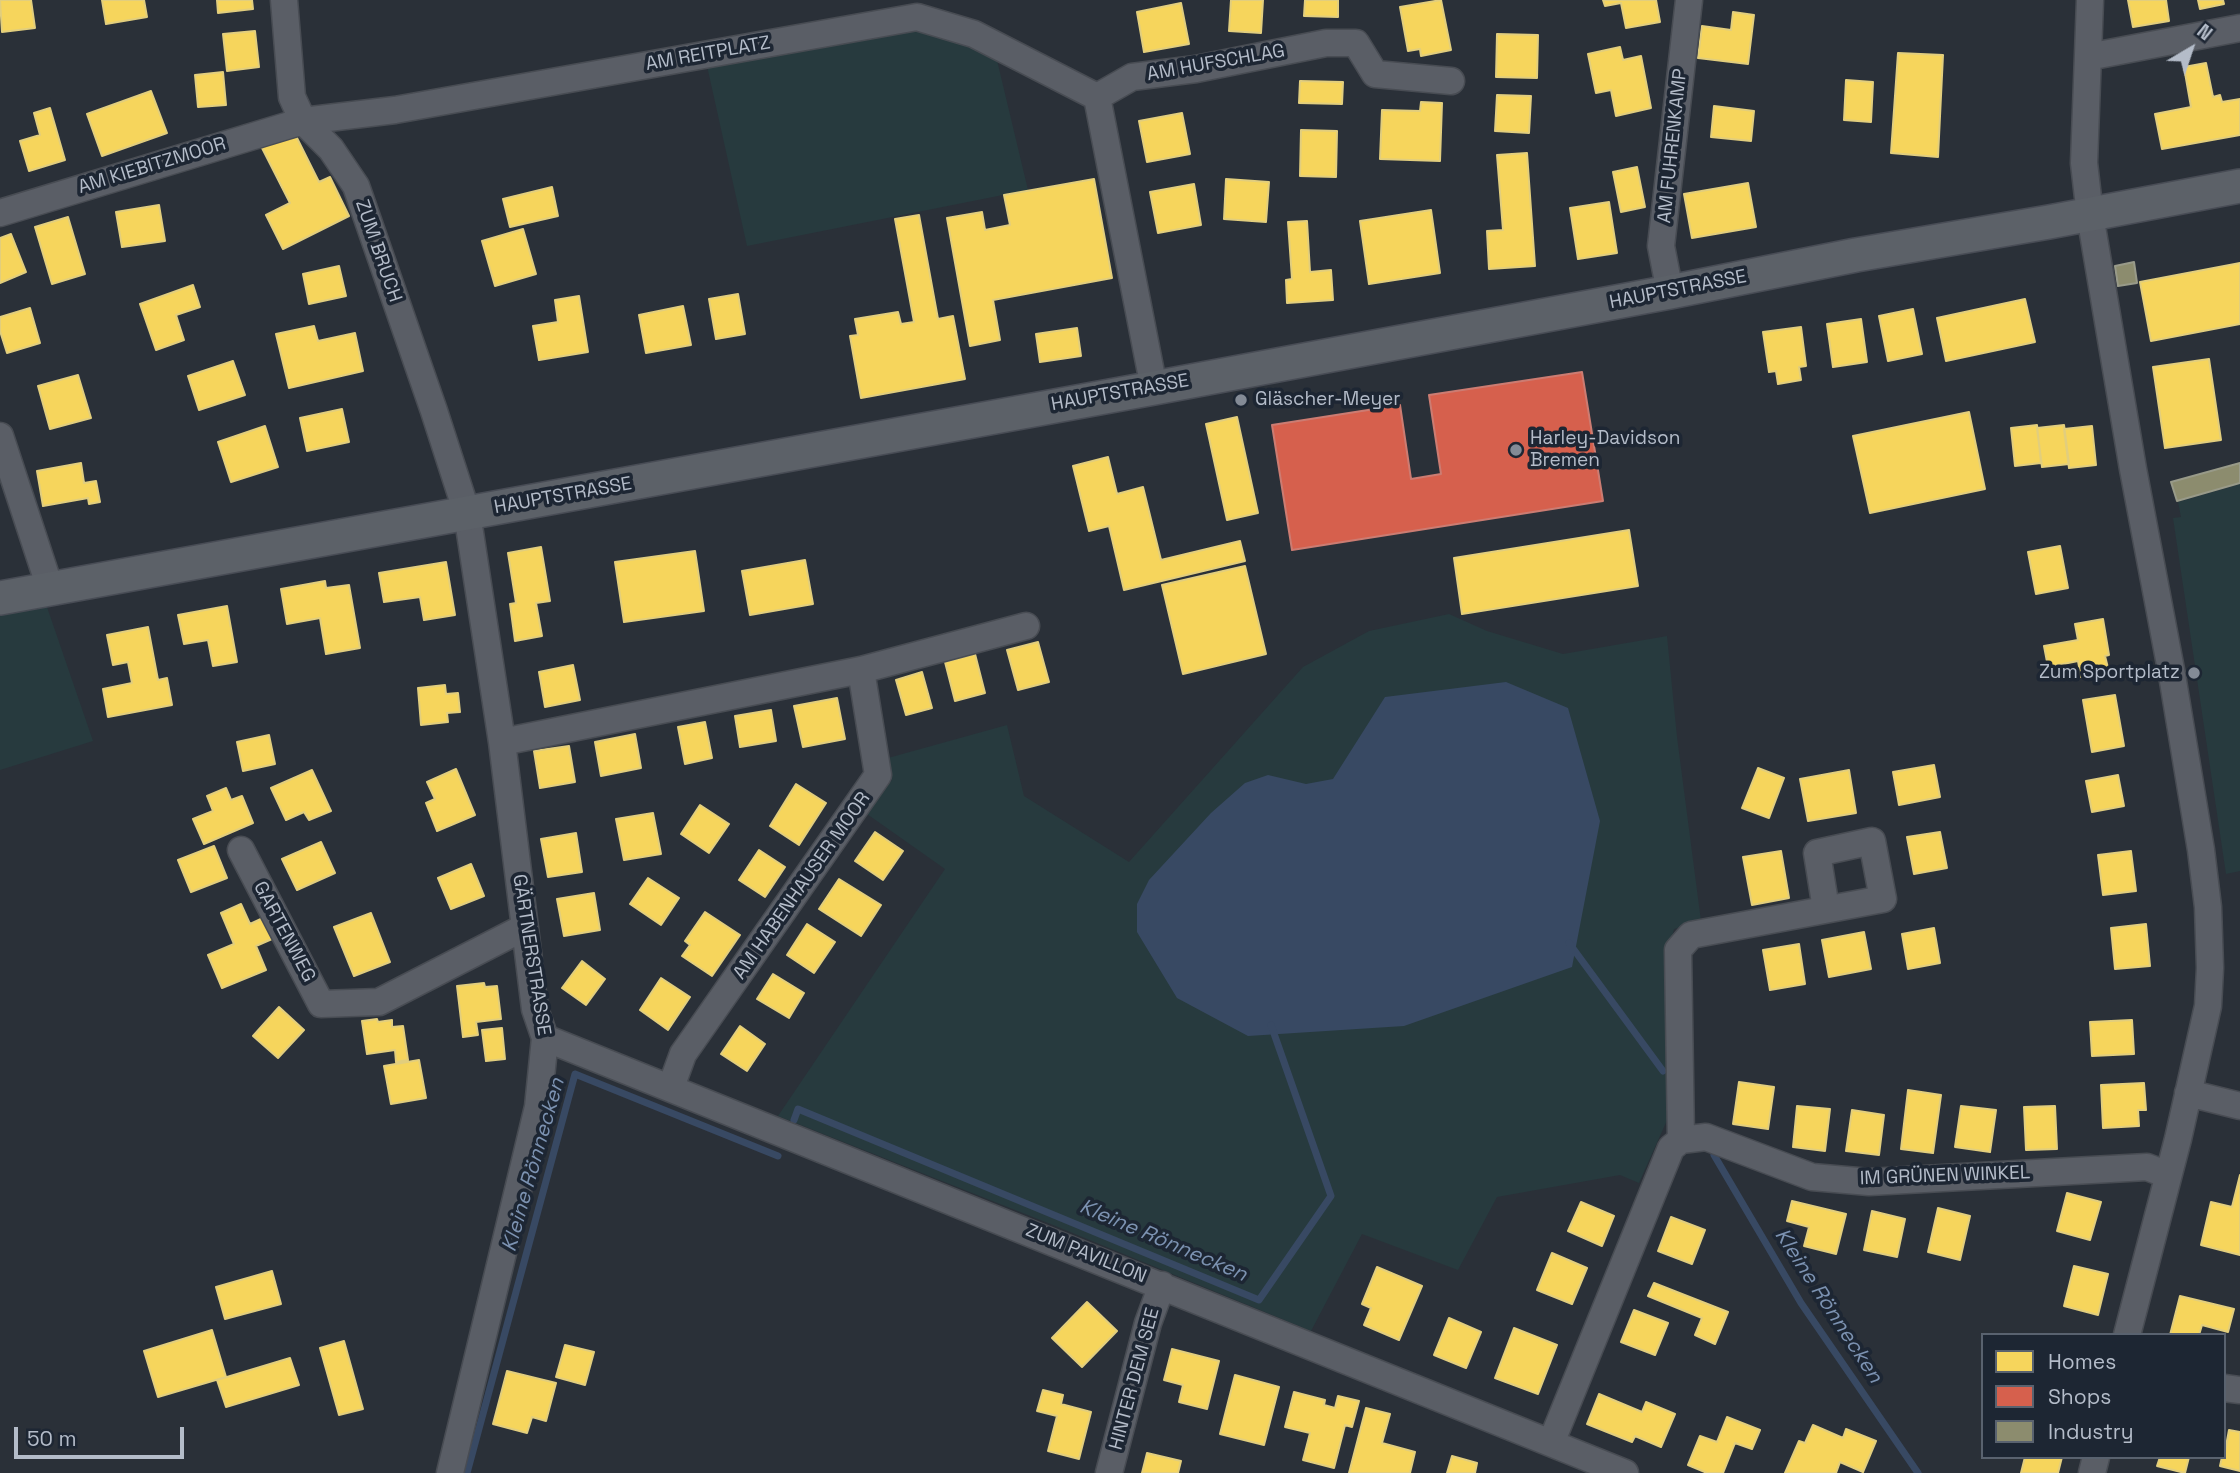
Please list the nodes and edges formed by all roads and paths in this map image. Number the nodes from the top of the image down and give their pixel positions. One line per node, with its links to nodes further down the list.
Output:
1 (284, 0): 8 (street, ZUM BRUCH)
2 (1689, 0): 12 (street, AM FUHRENKAMP)
3 (2090, 0): 5 (street)
4 (2240, 28): 5 (street)
5 (2088, 57): 11 (street)
6 (1451, 81): 7 (street, AM HUFSCHLAG)
7 (1097, 97): 8 (street, AM REITPLATZ); 13 (street)
8 (303, 121): 10 (street, AM KIEBITZMOOR); 15 (street, ZUM BRUCH)
9 (2240, 186): 11 (main road, HAUPTSTRASSE)
10 (0, 213)
11 (2090, 215): 12 (main road, HAUPTSTRASSE); 26 (street)
12 (1670, 292): 13 (main road, HAUPTSTRASSE)
13 (1154, 388): 15 (main road, HAUPTSTRASSE)
14 (0, 436): 16 (street)
15 (467, 513): 16 (main road, HAUPTSTRASSE); 20 (street, GÄRTNERSTRASSE)
16 (50, 589): 17 (main road, HAUPTSTRASSE)
17 (0, 598)
18 (1026, 626): 19 (street)
19 (861, 670): 20 (street); 25 (street, AM HABENHAUSER MOOR)
20 (502, 742): 23 (street, GÄRTNERSTRASSE)
21 (241, 850): 23 (street, GARTENWEG)
22 (1826, 909): 28 (street)
23 (525, 927): 24 (street, GÄRTNERSTRASSE)
24 (545, 1038): 25 (street, ZUM PAVILLON); 33 (street, GÄRTNERSTRASSE)
25 (671, 1087): 30 (street, ZUM PAVILLON)
26 (2188, 1093): 27 (street); 29 (street)
27 (2240, 1106)
28 (1681, 1140): 29 (street, IM GRÜNEN WINKEL); 32 (street)
29 (2168, 1175): 31 (street)
30 (1162, 1285): 32 (street, ZUM PAVILLON); 34 (street, HINTER DEM SEE)
31 (2128, 1333)
32 (1551, 1443): 35 (street, ZUM PAVILLON)
33 (450, 1473)
34 (1109, 1473)
35 (1625, 1473)

